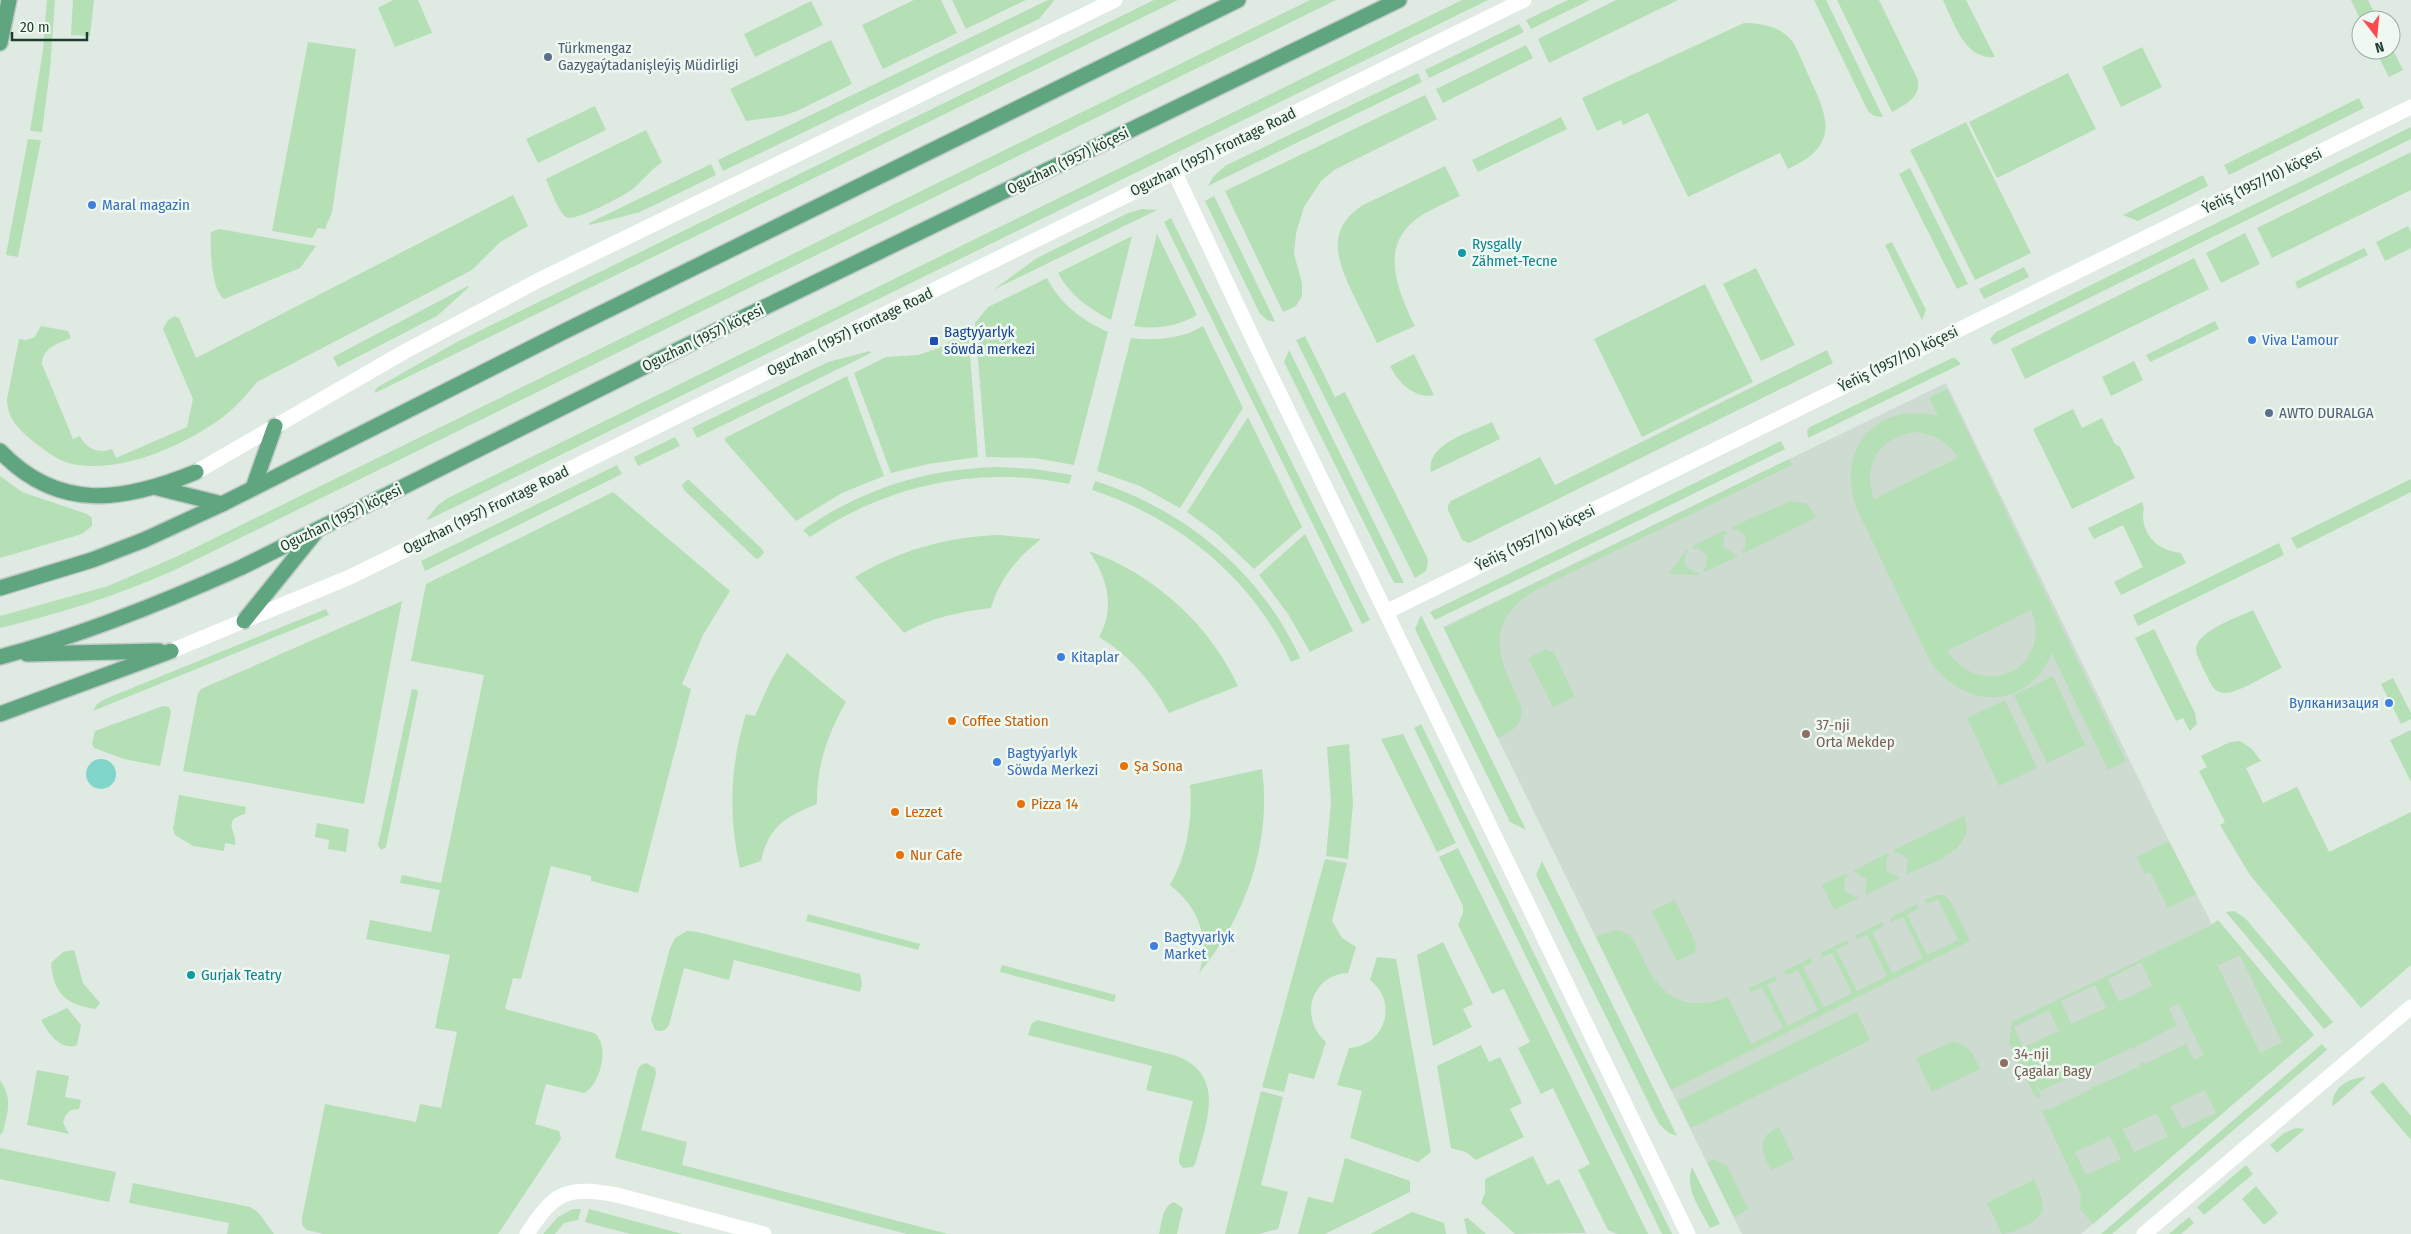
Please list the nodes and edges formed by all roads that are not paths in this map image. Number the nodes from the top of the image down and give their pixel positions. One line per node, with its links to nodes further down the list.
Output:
1 (9, 0): 7 (main road)
2 (1115, 0): 6 (street)
3 (1238, 0): 14 (main road)
4 (1399, 0): 16 (main road, Oguzhan (1957) köçesi)
5 (1524, 0): 9 (street, Oguzhan (1957) Frontage Road)
6 (1088, 6): 10 (street)
7 (0, 43)
8 (2411, 107): 18 (street, Ýeňiş (1957/10) köçesi)
9 (1174, 172): 18 (street); 19 (street, Oguzhan (1957) Frontage Road)
10 (275, 426): 12 (street); 14 (main road)
11 (0, 451): 13 (main road)
12 (196, 472): 13 (main road)
13 (158, 488): 15 (main road)
14 (253, 488): 15 (main road)
15 (222, 504): 17 (main road)
16 (318, 530): 19 (main road); 21 (main road, Oguzhan (1957) köçesi)
17 (0, 588)
18 (1386, 612): 26 (street)
19 (244, 621): 20 (street, Oguzhan (1957) Frontage Road)
20 (171, 651): 21 (main road); 22 (main road)
21 (5, 655)
22 (0, 714)
23 (2411, 1007): 27 (street)
24 (527, 1234): 25 (street)
25 (764, 1234)
26 (1688, 1234)
27 (2144, 1234)

